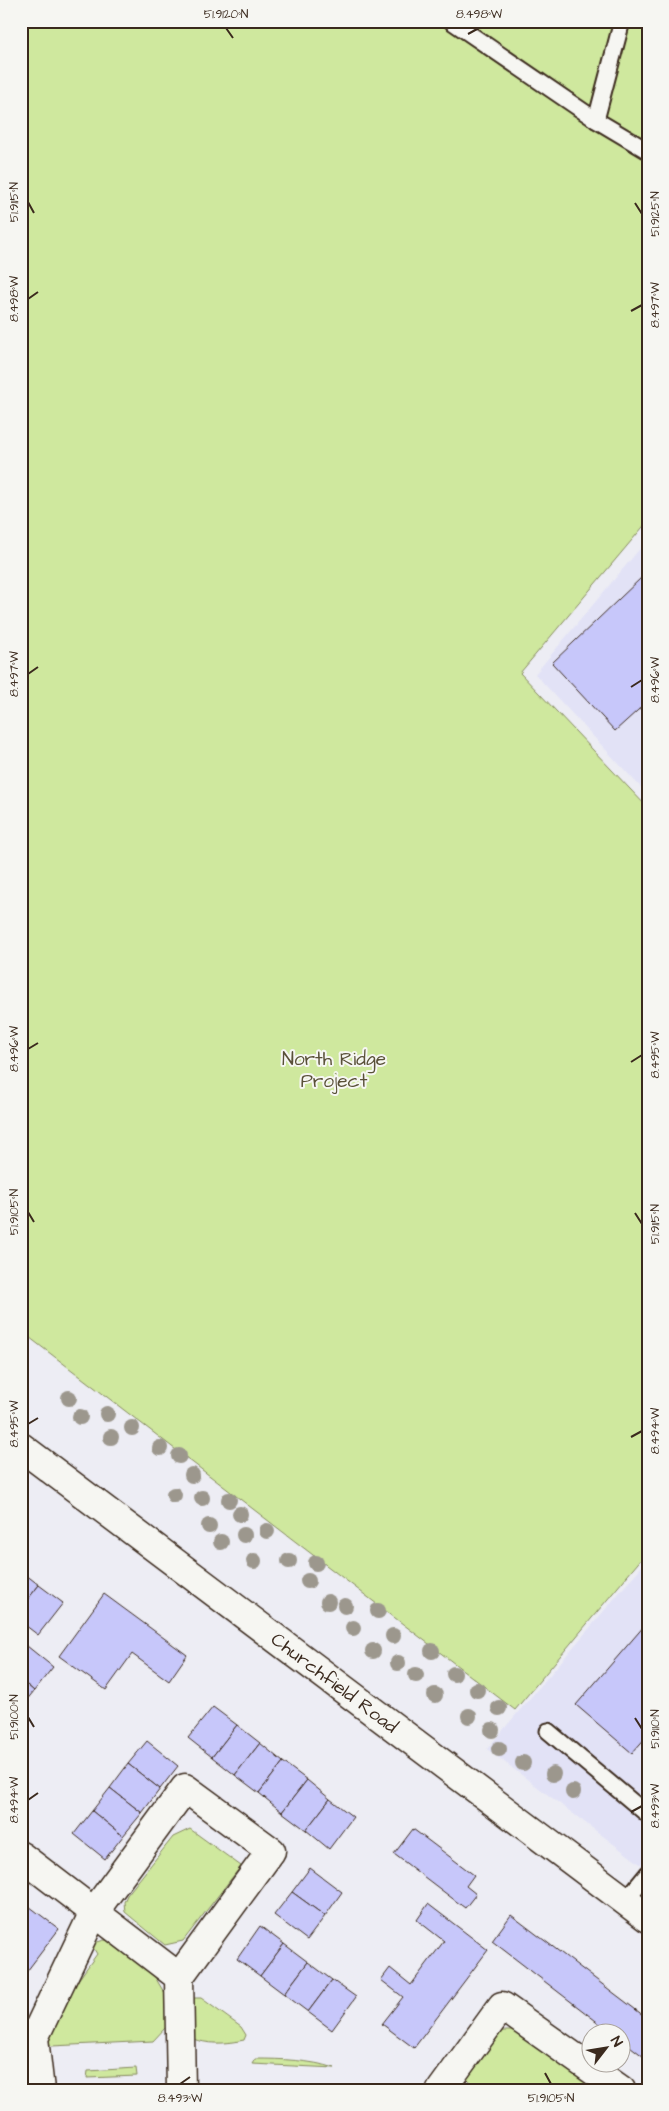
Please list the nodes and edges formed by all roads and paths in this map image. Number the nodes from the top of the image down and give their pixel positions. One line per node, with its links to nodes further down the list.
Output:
1 (451, 21): 3 (lane)
2 (622, 21): 3 (lane)
3 (596, 120): 4 (lane)
4 (648, 151)
5 (21, 1447): 10 (street, Churchfield Road)
6 (548, 1731): 7 (lane)
7 (648, 1815)
8 (21, 1856): 11 (street)
9 (648, 1873): 10 (lane)
10 (625, 1901): 12 (street, Churchfield Road)
11 (94, 1912): 13 (street); 13 (street); 14 (street)
12 (648, 1918)
13 (179, 1978): 15 (street)
14 (40, 2090)
15 (181, 2090)
16 (441, 2090): 17 (street)
17 (621, 2090)

